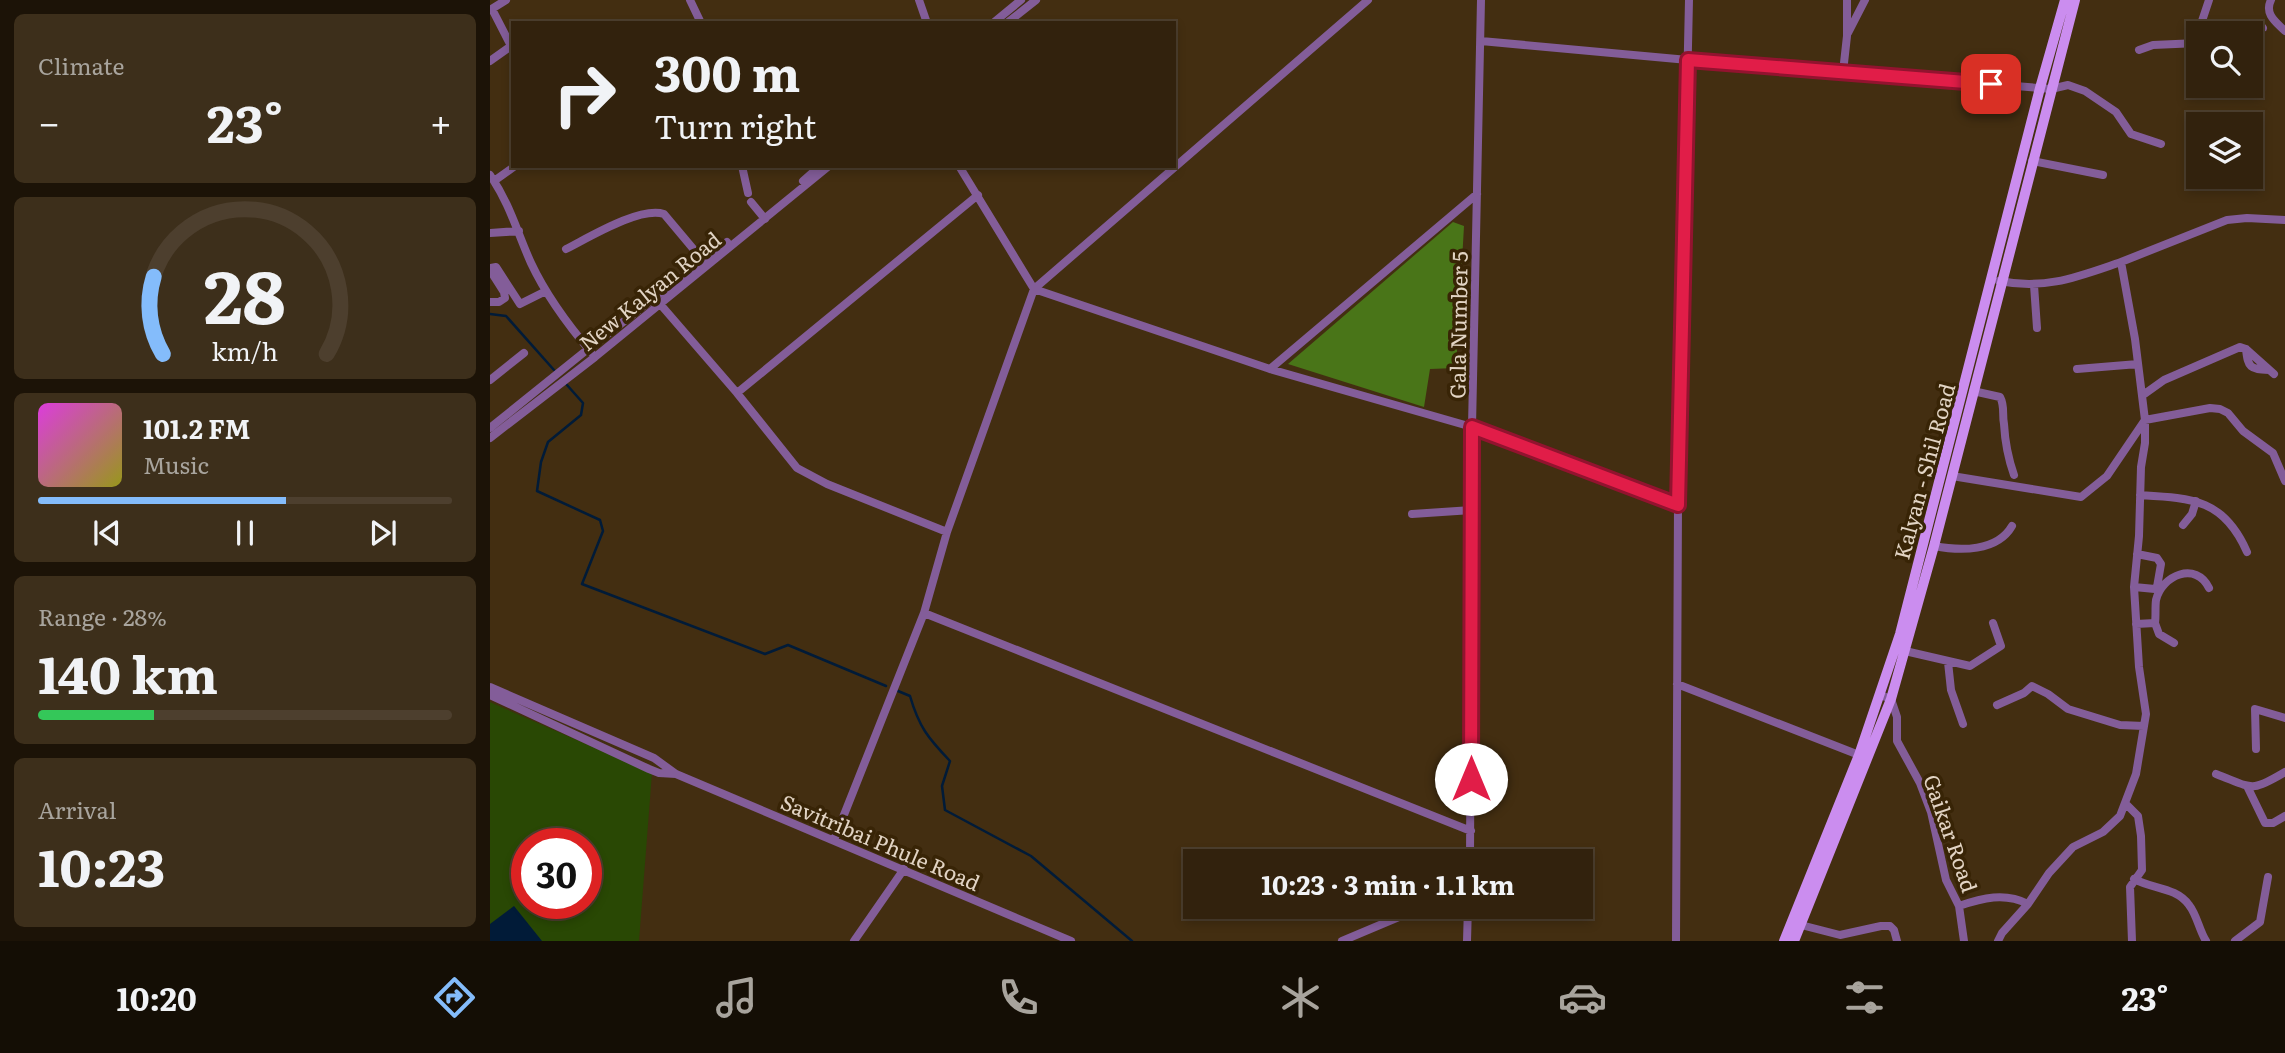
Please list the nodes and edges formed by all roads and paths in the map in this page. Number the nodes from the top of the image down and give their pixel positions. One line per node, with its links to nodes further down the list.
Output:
1 (506, 0): 15 (street)
2 (690, 0): 16 (street)
3 (919, 0): 17 (street)
4 (1021, 0): 18 (street)
5 (1036, 0): 19 (street)
6 (1368, 0): 32 (street)
7 (1481, 0): 23 (street, Gala Number 5)
8 (1689, 0): 26 (street)
9 (1847, 0): 22 (street)
10 (1865, 0): 22 (street)
11 (2065, 0): 29 (main road, Kalyan - Shil Road)
12 (2075, 0): 29 (main road, Kalyan - Shil Road)
13 (2209, 0): 20 (street)
14 (2271, 0): 21 (street)
15 (491, 10): 27 (street)
16 (700, 21)
17 (926, 21)
18 (995, 21)
19 (1010, 21)
20 (2202, 21)
21 (2285, 31)
22 (1847, 36): 28 (street)
23 (1480, 41): 26 (street); 41 (street, Gala Number 5)
24 (2186, 43): 25 (street)
25 (2139, 50)
26 (1688, 60): 28 (street); 77 (street)
27 (490, 61)
28 (1843, 72): 29 (street)
29 (2045, 88): 30 (street); 31 (main road, Kalyan - Shil Road); 51 (main road, Kalyan - Shil Road)
30 (2161, 144)
31 (2032, 161): 39 (street); 51 (main road, Kalyan - Shil Road)
32 (1176, 166)
33 (511, 168): 40 (street)
34 (743, 168): 43 (street)
35 (818, 168): 43 (street, New Kalyan Road)
36 (826, 168): 43 (street, New Kalyan Road)
37 (960, 168): 42 (street)
38 (1174, 168): 53 (street)
39 (2103, 175)
40 (492, 178): 45 (street)
41 (1477, 194): 62 (street); 70 (street, Gala Number 5)
42 (978, 195): 53 (street); 67 (street)
43 (763, 217): 49 (street, New Kalyan Road)
44 (2285, 220): 48 (street)
45 (519, 231): 46 (street); 54 (street)
46 (490, 233)
47 (566, 250): 49 (street)
48 (2121, 262): 52 (street); 61 (street)
49 (704, 263): 55 (street, New Kalyan Road)
50 (490, 269): 54 (street); 56 (street)
51 (1997, 280): 52 (street); 66 (main road, Kalyan - Shil Road); 98 (main road, Kalyan - Shil Road)
52 (2034, 285): 57 (street)
53 (1034, 289): 62 (street); 82 (street)
54 (546, 291): 58 (street)
55 (657, 300): 58 (street, New Kalyan Road); 60 (street, New Kalyan Road); 67 (street)
56 (490, 302)
57 (2037, 328)
58 (588, 349): 60 (street); 71 (street, New Kalyan Road)
59 (524, 353): 65 (street)
60 (595, 357): 71 (street, New Kalyan Road)
61 (2138, 364): 63 (street); 68 (street)
62 (1270, 369): 70 (street)
63 (2077, 369)
64 (2271, 372): 68 (street)
65 (490, 380)
66 (1973, 391): 72 (street); 73 (main road, Kalyan - Shil Road)
67 (737, 393): 82 (street)
68 (2143, 395): 69 (street)
69 (2145, 420): 73 (street); 74 (street); 75 (street)
70 (1472, 427): 77 (street); 78 (street, Gala Number 5)
71 (490, 435)
72 (2014, 475)
73 (1952, 476): 83 (main road, Kalyan - Shil Road)
74 (2285, 481)
75 (2140, 495): 76 (street); 85 (street)
76 (2196, 501): 80 (street); 84 (street)
77 (1678, 505): 95 (street)
78 (1472, 510): 79 (street); 112 (street, Gala Number 5)
79 (1412, 514)
80 (2183, 525)
81 (2012, 526): 83 (street)
82 (947, 532): 88 (street)
83 (1934, 546): 93 (main road, Kalyan - Shil Road)
84 (2247, 552)
85 (2137, 554): 86 (street); 86 (street)
86 (2134, 587): 91 (street)
87 (2209, 588): 90 (street)
88 (924, 613): 112 (street); 113 (street)
89 (1993, 623): 94 (street)
90 (2155, 623): 91 (street); 92 (street)
91 (2136, 624): 103 (street)
92 (2174, 643)
93 (1905, 651): 94 (street); 99 (main road, Kalyan - Shil Road)
94 (1948, 662): 102 (street)
95 (1677, 684): 105 (street); 127 (street)
96 (490, 687): 107 (street, Savitribai Phule Road)
97 (490, 695): 107 (street, Savitribai Phule Road)
98 (1880, 695): 99 (street); 105 (main road, Kalyan - Shil Road)
99 (1891, 699): 119 (street, Gaikar Road); 122 (main road, Kalyan - Shil Road)
100 (1997, 705): 103 (street)
101 (2285, 718): 104 (street)
102 (1963, 724)
103 (2144, 726): 110 (street)
104 (2256, 749)
105 (1859, 755): 128 (main road, Kalyan - Shil Road)
106 (2285, 772): 109 (street)
107 (676, 774): 113 (street, Savitribai Phule Road)
108 (2216, 774): 109 (street)
109 (2247, 786): 111 (street)
110 (2126, 804): 117 (street); 118 (street)
111 (2285, 817)
112 (1471, 831): 114 (street, Gala Number 5)
113 (834, 840): 115 (street, Savitribai Phule Road)
114 (1470, 849)
115 (904, 869): 123 (street); 124 (street, Savitribai Phule Road)
116 (2268, 877): 135 (street)
117 (2132, 883): 133 (street); 134 (street)
118 (2028, 904): 119 (street); 132 (street)
119 (1959, 906): 131 (street, Gaikar Road)
120 (1394, 919): 125 (street)
121 (1468, 919): 126 (street)
122 (1801, 925): 129 (main road, Kalyan - Shil Road); 130 (street)
123 (854, 941)
124 (1071, 941)
125 (1342, 941)
126 (1467, 941)
127 (1676, 941)
128 (1784, 941)
129 (1794, 941)
130 (1898, 941)
131 (1964, 941)
132 (1998, 941)
133 (2132, 941)
134 (2206, 941)
135 (2235, 941)

